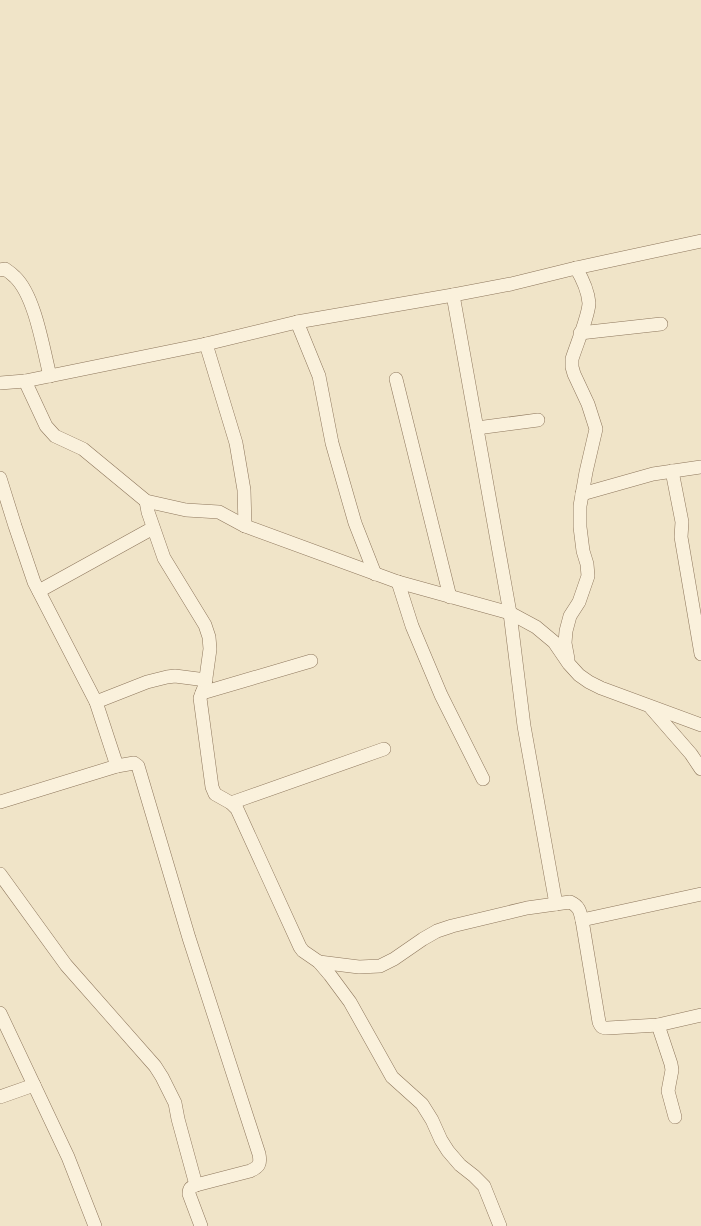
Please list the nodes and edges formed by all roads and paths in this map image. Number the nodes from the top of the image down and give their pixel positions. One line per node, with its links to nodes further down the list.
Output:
1 (701, 242): 2 (street)
2 (576, 268): 4 (street); 7 (street)
3 (0, 270): 9 (street)
4 (453, 296): 5 (street); 14 (street)
5 (297, 322): 8 (street); 22 (street)
6 (660, 324): 7 (street)
7 (580, 334): 18 (street)
8 (206, 344): 9 (street); 20 (street)
9 (50, 376): 11 (street)
10 (396, 379): 25 (street)
11 (25, 381): 12 (street); 19 (street)
12 (0, 383)
13 (538, 420): 14 (street)
14 (477, 428): 26 (street)
15 (701, 467): 16 (street)
16 (672, 471): 18 (street); 27 (street)
17 (0, 478): 24 (street)
18 (582, 494): 29 (street)
19 (146, 501): 20 (street); 21 (street)
20 (244, 526): 22 (street)
21 (153, 528): 24 (street); 30 (street)
22 (375, 574): 23 (street)
23 (398, 582): 25 (street); 38 (street)
24 (39, 591): 32 (street)
25 (450, 597): 26 (street)
26 (510, 613): 29 (street); 43 (street)
27 (701, 654)
28 (312, 661): 31 (street)
29 (569, 664): 33 (street)
30 (206, 680): 31 (street); 32 (street)
31 (202, 693): 40 (street)
32 (96, 702): 36 (street)
33 (650, 706): 34 (street); 37 (street)
34 (701, 725)
35 (384, 749): 40 (street)
36 (117, 766): 39 (street); 52 (street)
37 (701, 768)
38 (483, 779)
39 (0, 802)
40 (231, 802): 45 (street)
41 (0, 874): 52 (street)
42 (701, 894): 44 (street)
43 (556, 904): 44 (street); 45 (street)
44 (582, 920): 48 (street)
45 (319, 962): 55 (street)
46 (0, 1012): 49 (street)
47 (701, 1015): 48 (street)
48 (658, 1025): 51 (street)
49 (34, 1085): 50 (street); 53 (street)
50 (0, 1097)
51 (675, 1117)
52 (196, 1185): 54 (street)
53 (95, 1226)
54 (201, 1226)
55 (500, 1226)

